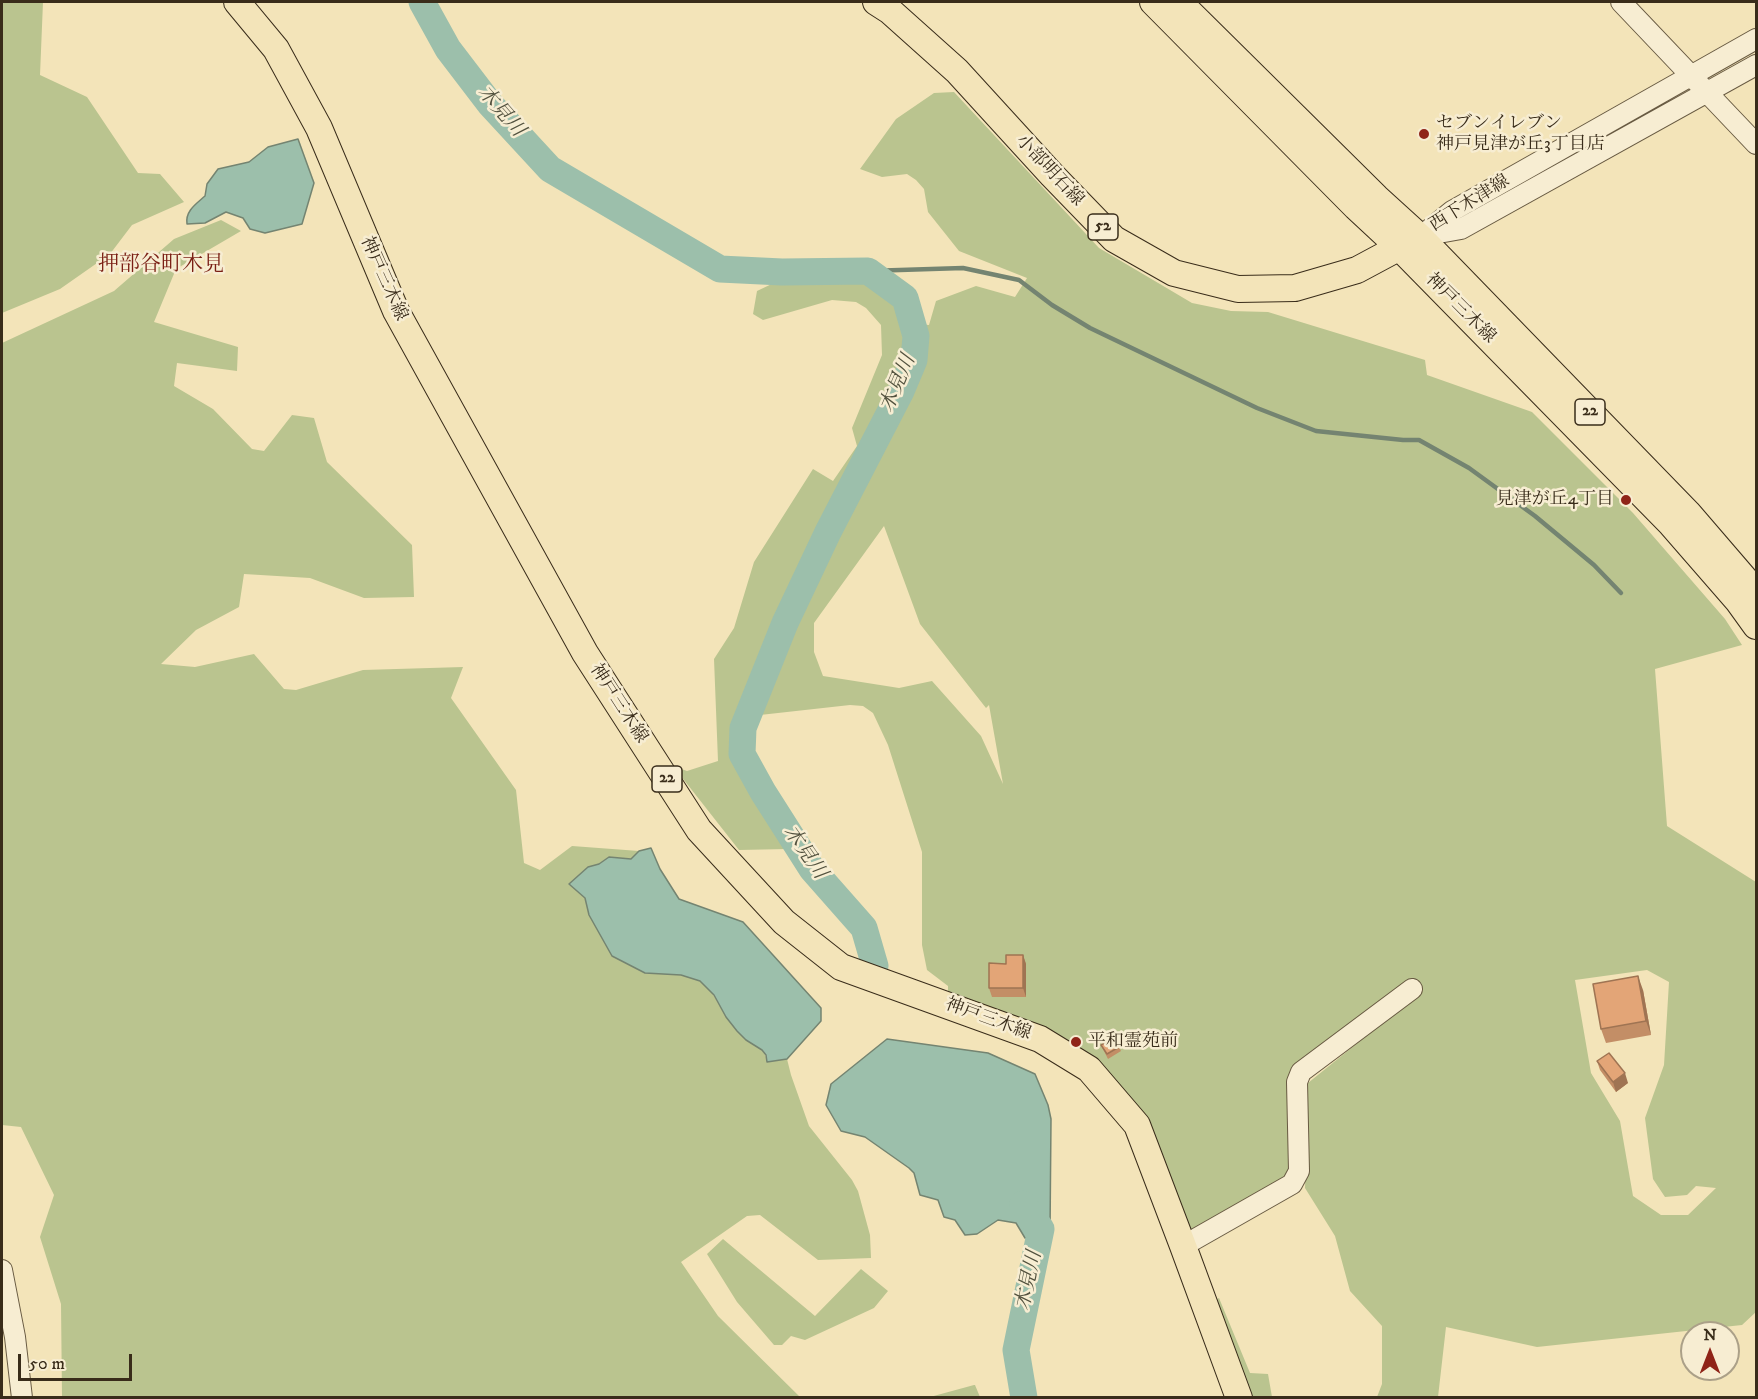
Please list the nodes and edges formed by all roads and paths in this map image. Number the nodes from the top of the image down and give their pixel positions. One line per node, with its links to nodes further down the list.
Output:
1 (237, 2): 15 (main road, 神戸三木線 / 22)
2 (876, 2): 11 (main road, 小部明石線 / 52)
3 (1153, 2): 11 (main road, 神戸三木線 / 22)
4 (1179, 2): 11 (main road, 神戸三木線 / 22)
5 (1621, 2): 8 (street)
6 (1756, 39): 8 (street, 西下木津線)
7 (1756, 65): 9 (street, 西下木津線)
8 (1692, 75): 9 (street); 11 (street, 西下木津線)
9 (1707, 93): 10 (street); 11 (street, 西下木津線)
10 (1756, 144)
11 (1409, 242): 12 (main road, 神戸三木線 / 22); 13 (main road, 神戸三木線 / 22)
12 (1756, 592)
13 (1756, 626)
14 (1412, 988): 15 (street)
15 (1183, 1246): 18 (main road, 神戸三木線 / 22)
16 (2, 1270): 17 (street)
17 (22, 1398)
18 (1239, 1398)

